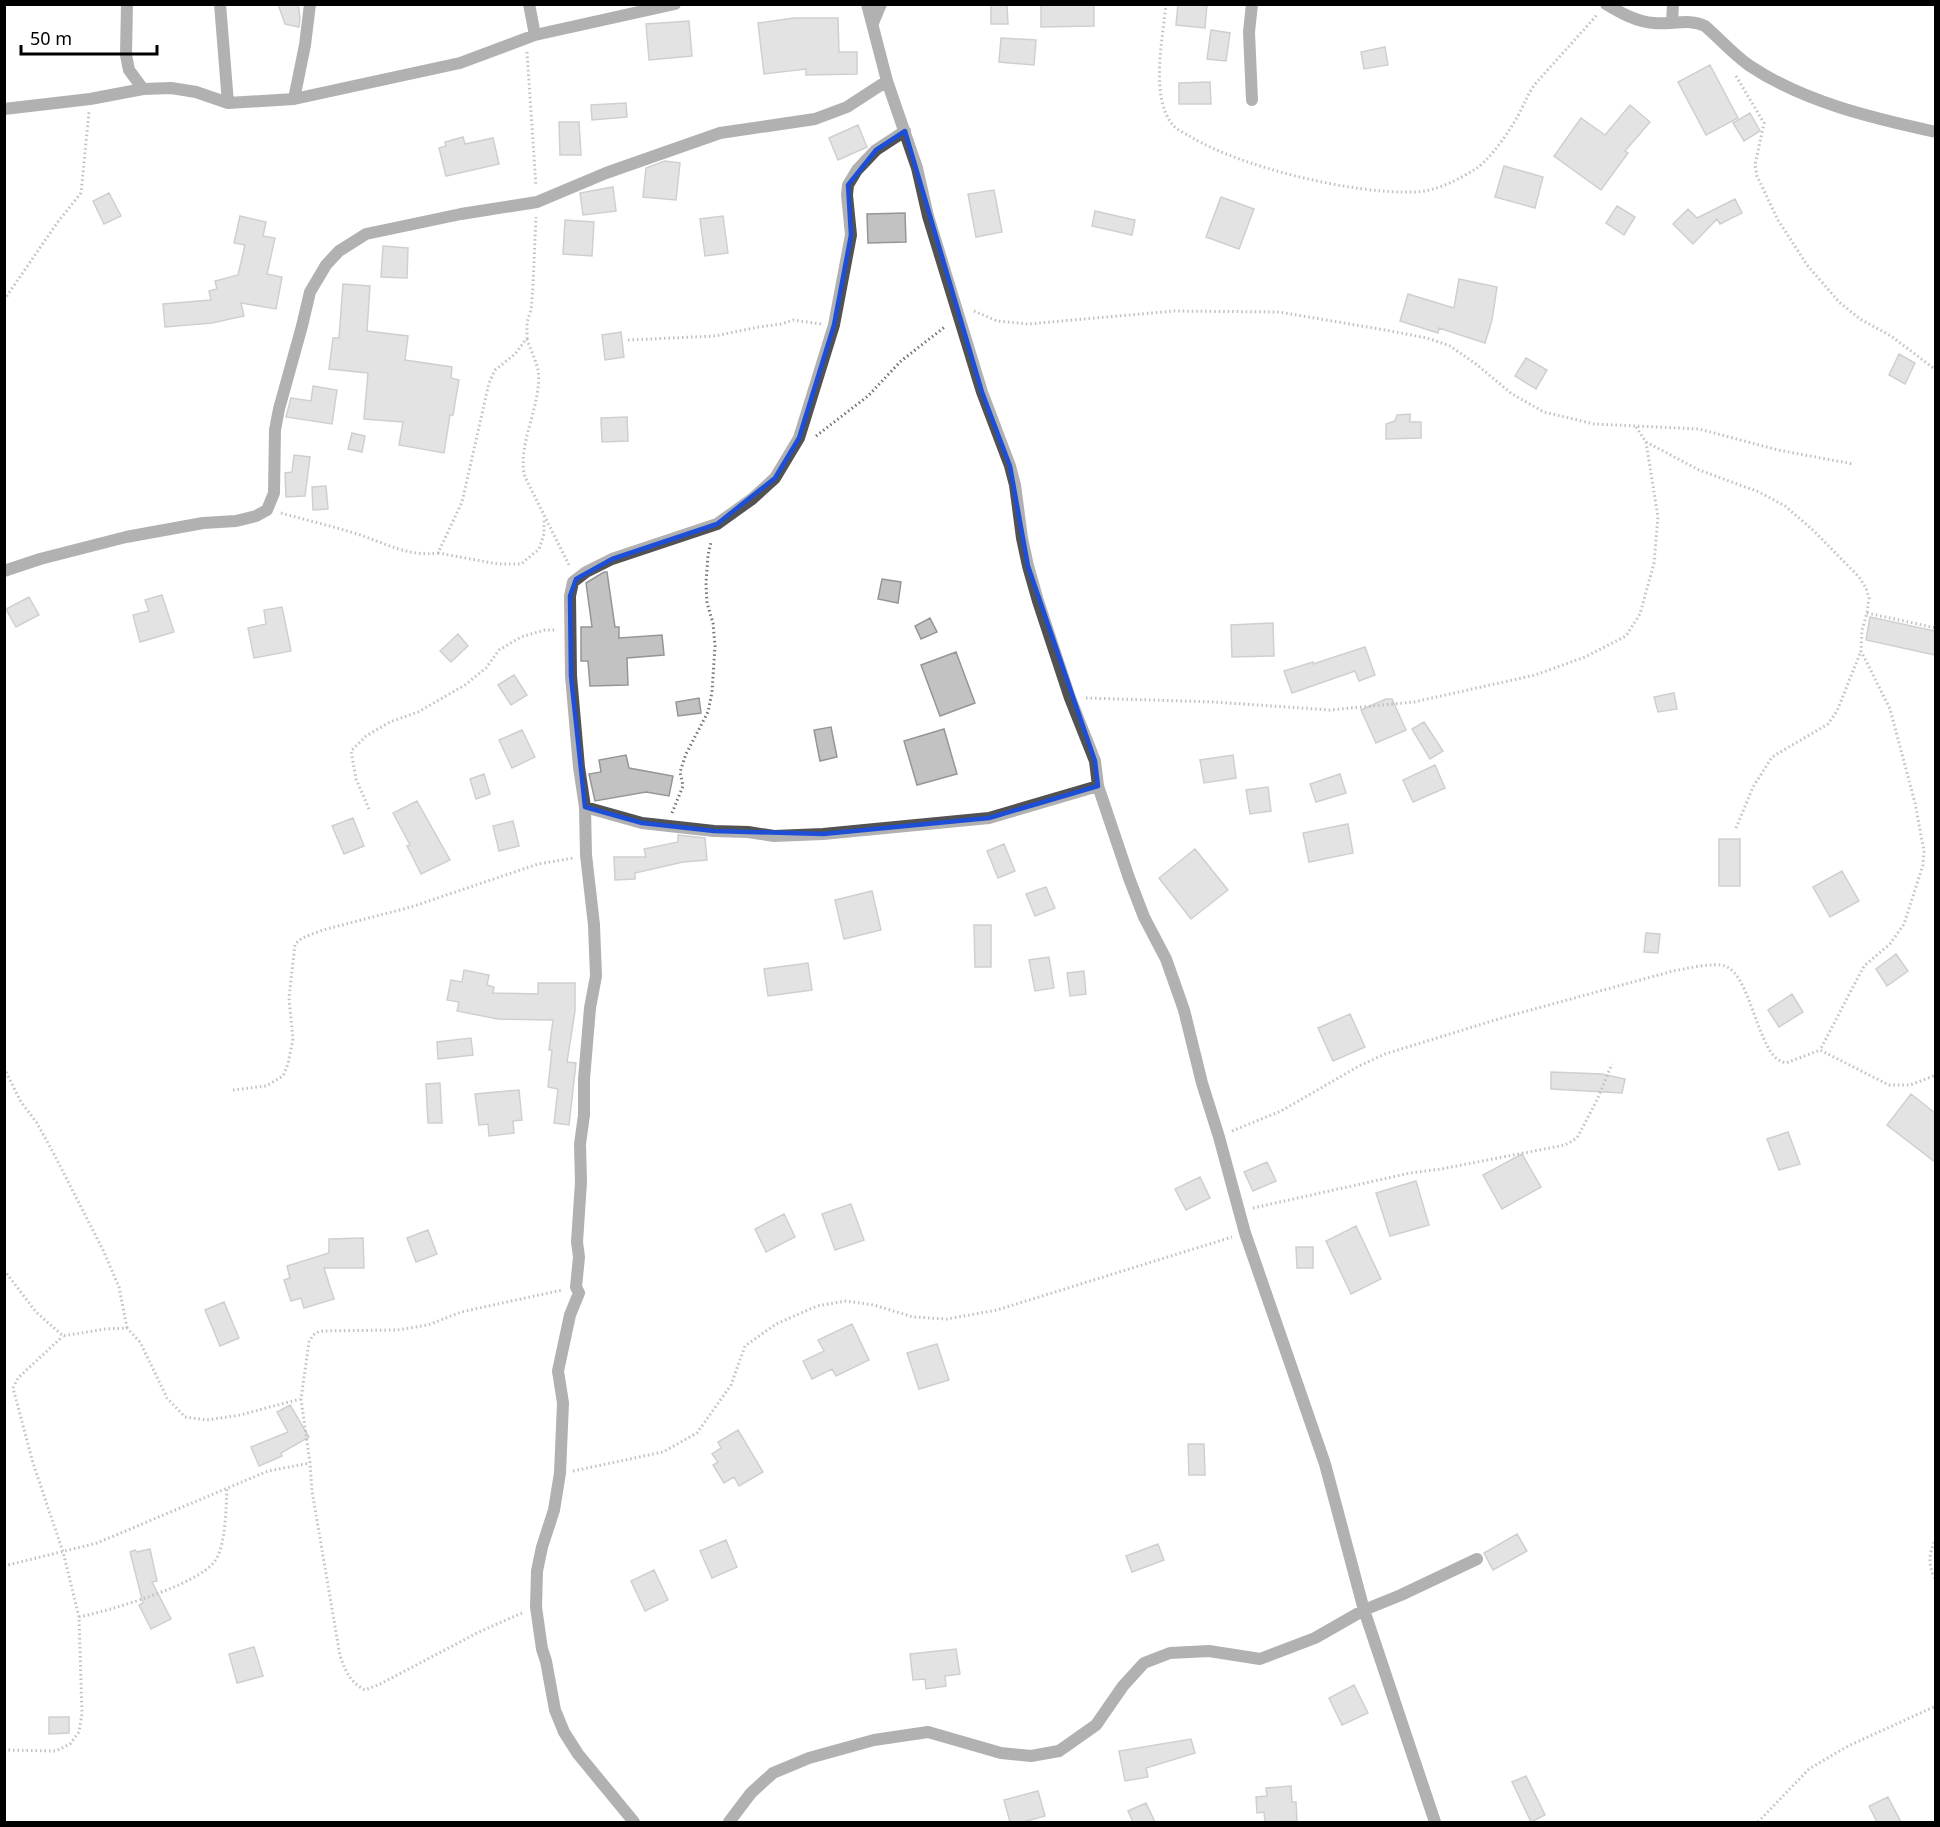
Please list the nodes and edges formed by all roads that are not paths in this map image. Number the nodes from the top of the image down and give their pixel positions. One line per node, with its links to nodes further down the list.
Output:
1 (127, 4): 15 (street)
2 (220, 4): 18 (street)
3 (310, 4): 16 (street)
4 (529, 4): 13 (street)
5 (675, 4): 13 (street)
6 (867, 4): 11 (street)
7 (881, 4): 11 (street)
8 (1252, 4): 17 (street)
9 (1673, 4): 12 (street)
10 (1606, 5): 12 (street)
11 (873, 23): 14 (street)
12 (1672, 23): 21 (street)
13 (530, 37): 16 (street)
14 (887, 81): 20 (street); 22 (street)
15 (143, 88): 18 (street); 19 (street)
16 (294, 99): 18 (street)
17 (1252, 100)
18 (228, 103)
19 (4, 109)
20 (905, 131): 23 (street); 24 (street)
21 (1935, 132)
22 (4, 571)
23 (1098, 786): 24 (street); 26 (street)
24 (585, 807): 27 (street)
25 (1477, 1559): 26 (street)
26 (1364, 1610): 28 (street); 29 (street)
27 (634, 1822)
28 (729, 1822)
29 (1435, 1822)

